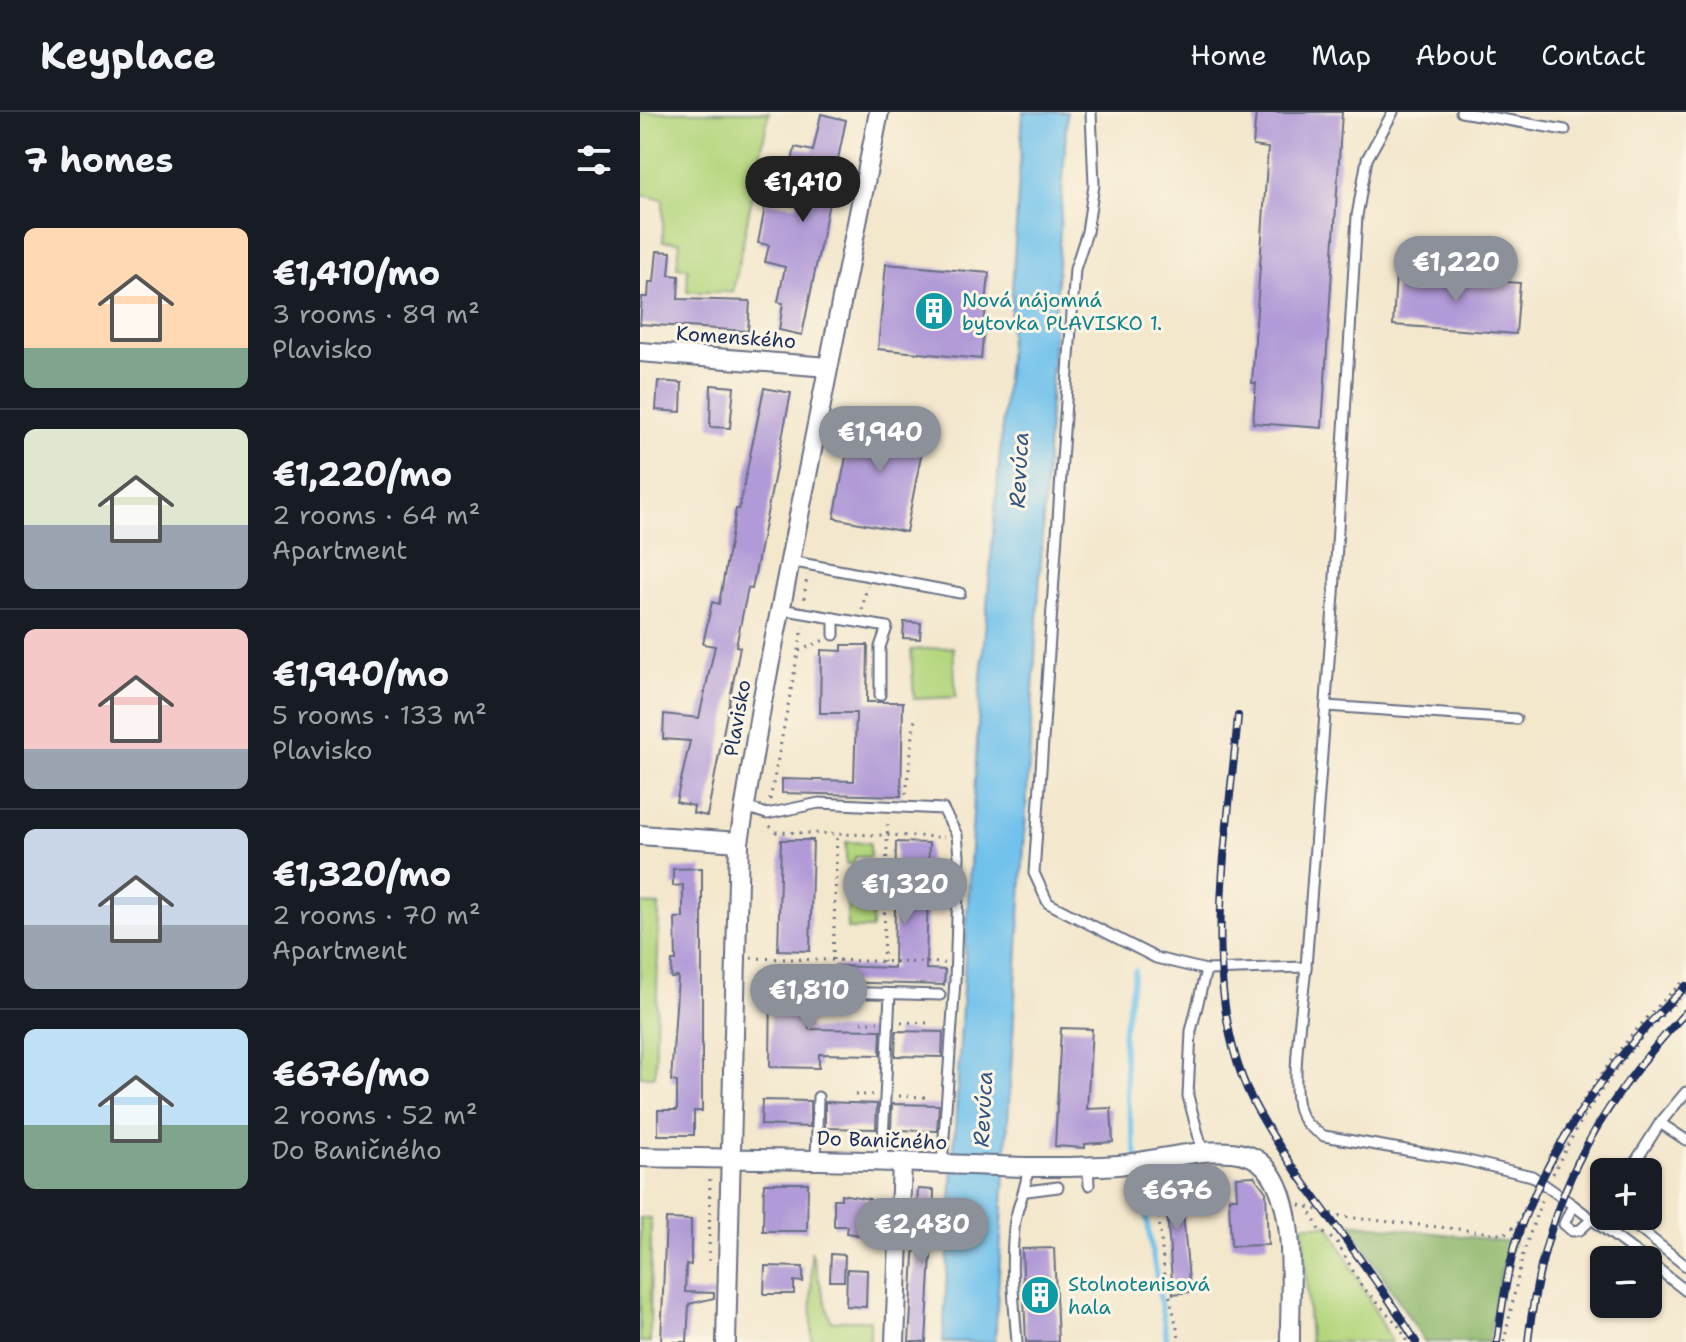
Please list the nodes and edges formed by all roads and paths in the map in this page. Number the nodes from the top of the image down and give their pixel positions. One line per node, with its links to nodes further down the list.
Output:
1 (879, 112): 7 (street, Plavisko)
2 (1091, 112): 37 (lane)
3 (1393, 112): 19 (lane)
4 (1461, 112): 5 (lane)
5 (1565, 130)
6 (640, 352): 7 (street, Komenského)
7 (828, 367): 8 (street, Plavisko)
8 (790, 561): 9 (lane); 12 (street, Plavisko)
9 (809, 565): 10 (lane); 13 (path)
10 (869, 576): 11 (lane); 15 (path)
11 (960, 593)
12 (780, 609): 13 (lane); 23 (street, Plavisko)
13 (804, 613): 14 (lane); 17 (path)
14 (834, 618): 15 (lane); 16 (lane)
15 (860, 622): 18 (lane)
16 (834, 635): 17 (path)
17 (799, 651): 25 (path)
18 (880, 695)
19 (1326, 706): 21 (lane); 36 (lane)
20 (915, 718): 24 (path)
21 (1516, 719)
22 (890, 806): 24 (lane); 25 (lane); 28 (path)
23 (744, 807): 25 (lane); 30 (street, Plavisko)
24 (905, 807): 29 (lane)
25 (767, 814): 26 (path)
26 (837, 834): 28 (path); 33 (path)
27 (640, 835): 30 (street)
28 (887, 835): 29 (path); 34 (path)
29 (957, 840): 35 (lane)
30 (739, 842): 50 (street, Plavisko)
31 (752, 949): 32 (path)
32 (751, 958): 33 (path); 38 (path)
33 (833, 960): 34 (path)
34 (883, 962): 35 (path)
35 (956, 963): 56 (lane)
36 (1306, 967): 37 (lane); 60 (lane)
37 (1206, 970): 48 (lane)
38 (751, 973)
39 (1686, 979): 60 (path)
40 (836, 992): 42 (lane)
41 (1686, 992): 63 (path)
42 (890, 994): 43 (lane); 54 (lane)
43 (940, 995)
44 (1686, 1092): 46 (lane)
45 (818, 1097): 52 (lane)
46 (1660, 1123): 47 (lane); 51 (lane)
47 (1686, 1140)
48 (1203, 1153): 53 (street, Do Baničného); 67 (street, Do Baničného)
49 (640, 1157): 50 (street, Do Baničného)
50 (729, 1157): 52 (street, Do Baničného); 77 (street, Plavisko)
51 (1638, 1158)
52 (816, 1160): 54 (street, Do Baničného)
53 (1151, 1161): 58 (street, Do Baničného); 80 (path)
54 (882, 1162): 55 (street, Do Baničného)
55 (902, 1163): 56 (street, Do Baničného); 78 (street)
56 (945, 1165): 57 (street, Do Baničného)
57 (1019, 1166): 58 (street, Do Baničného); 64 (lane)
58 (1088, 1166): 61 (lane)
59 (710, 1177): 74 (path)
60 (1538, 1180): 63 (lane); 65 (path)
61 (1089, 1185)
62 (1058, 1187): 64 (lane)
63 (1547, 1187): 66 (lane); 83 (path)
64 (1027, 1191): 79 (lane)
65 (1307, 1204): 67 (path); 82 (path)
66 (1573, 1205): 68 (lane); 69 (lane)
67 (1285, 1206): 81 (street)
68 (1590, 1218)
69 (1590, 1221)
70 (1606, 1230): 72 (lane)
71 (1641, 1230): 73 (lane)
72 (1627, 1246)
73 (1686, 1266)
74 (709, 1267)
75 (1662, 1273): 76 (lane)
76 (1686, 1291)
77 (726, 1342)
78 (895, 1342)
79 (1017, 1342)
80 (1180, 1342)
81 (1290, 1342)
82 (1408, 1342)
83 (1504, 1342)

